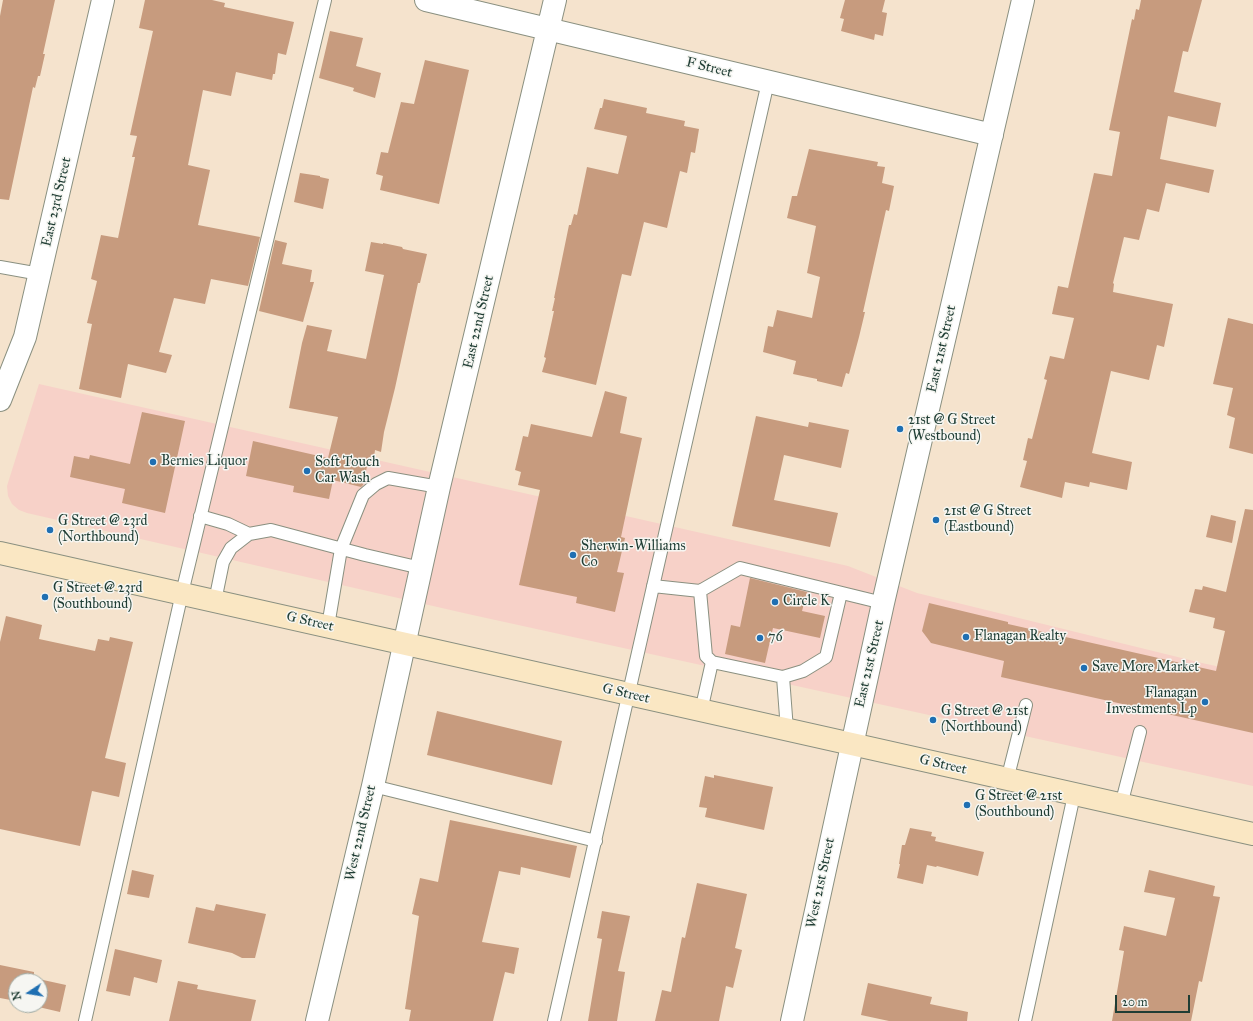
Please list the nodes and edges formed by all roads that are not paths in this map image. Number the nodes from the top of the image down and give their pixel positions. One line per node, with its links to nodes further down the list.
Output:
1 (103, 0): 10 (street, East 23rd Street)
2 (325, 0): 13 (lane)
3 (426, 0): 6 (street, F Street)
4 (555, 0): 6 (street, East 22nd Street)
5 (1022, 0): 8 (street, East 21st Street)
6 (548, 29): 7 (street, F Street); 12 (street, East 22nd Street)
7 (768, 82): 8 (street, F Street); 18 (lane)
8 (992, 135): 23 (street, East 21st Street)
9 (0, 267): 10 (lane)
10 (40, 274): 11 (street, East 23rd Street)
11 (0, 400)
12 (439, 487): 15 (lane); 17 (street, East 22nd Street)
13 (200, 516): 14 (lane); 21 (lane)
14 (249, 534): 15 (lane); 22 (lane)
15 (341, 549): 17 (lane); 24 (lane)
16 (0, 554): 21 (main road, G Street)
17 (421, 568): 25 (street, East 22nd Street)
18 (653, 586): 19 (lane); 28 (lane)
19 (700, 591): 20 (lane); 26 (lane)
20 (842, 593): 23 (lane); 27 (lane)
21 (182, 594): 22 (main road, G Street); 40 (lane)
22 (215, 601): 24 (main road, G Street)
23 (883, 603): 33 (street, East 21st Street)
24 (328, 626): 25 (main road, G Street)
25 (404, 644): 28 (main road, G Street); 35 (street, West 22nd Street)
26 (712, 662): 27 (lane); 30 (lane)
27 (783, 677): 31 (lane)
28 (628, 694): 30 (main road, G Street); 39 (lane)
29 (1026, 705): 34 (lane)
30 (701, 711): 31 (main road, G Street)
31 (788, 730): 33 (main road, G Street)
32 (1140, 732): 37 (lane)
33 (852, 744): 34 (main road, G Street); 43 (street, West 21st Street)
34 (1007, 780): 36 (main road, G Street)
35 (373, 786): 39 (lane); 41 (street, West 22nd Street)
36 (1074, 795): 37 (main road, G Street); 44 (lane)
37 (1121, 805): 38 (main road, G Street)
38 (1253, 834)
39 (596, 841): 42 (lane)
40 (85, 1021)
41 (317, 1021)
42 (554, 1021)
43 (792, 1021)
44 (1025, 1021)

